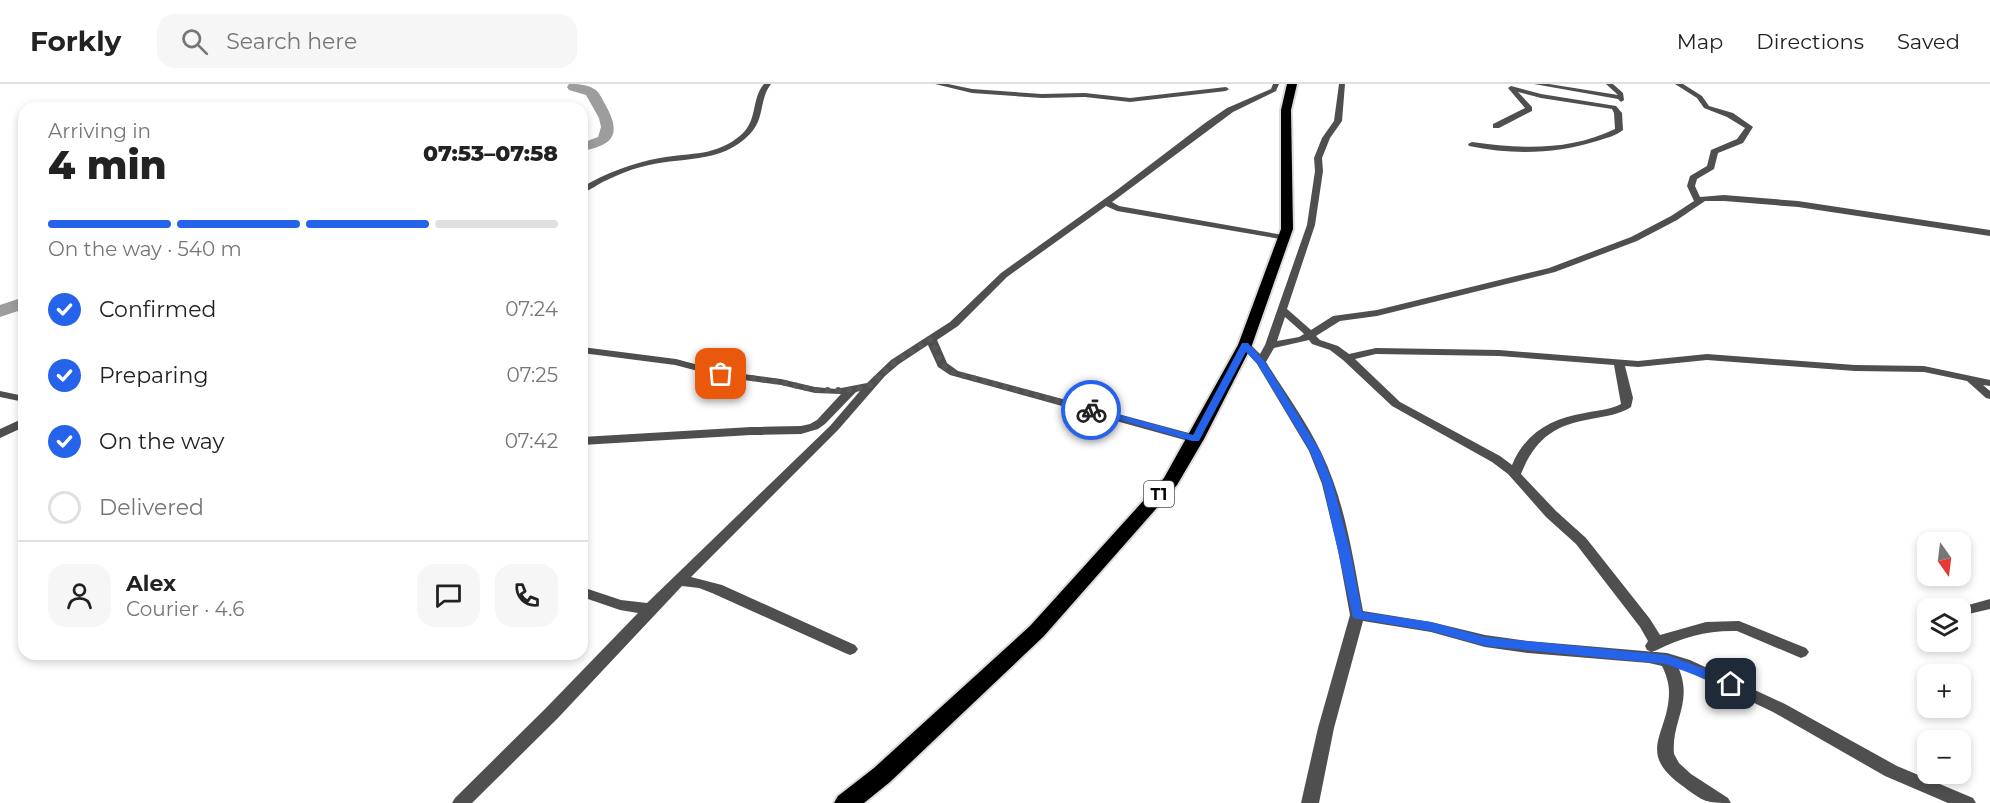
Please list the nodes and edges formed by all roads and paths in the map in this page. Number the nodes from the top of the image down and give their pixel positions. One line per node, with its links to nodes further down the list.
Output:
1 (768, 84): 16 (street)
2 (938, 84): 10 (street)
3 (1276, 84): 13 (street)
4 (1292, 84): 20 (highway, T1)
5 (1342, 84): 21 (street)
6 (1537, 84): 11 (street)
7 (1609, 84): 11 (street)
8 (1678, 84): 17 (street)
9 (1509, 86): 12 (street); 14 (street)
10 (1224, 87): 13 (street)
11 (1621, 98): 12 (street)
12 (1614, 108): 15 (street)
13 (1210, 124): 18 (street)
14 (1496, 126)
15 (1472, 144)
16 (588, 187)
17 (1698, 201): 19 (street); 22 (street)
18 (1106, 202): 20 (street); 23 (street)
19 (1990, 233)
20 (1283, 238): 24 (highway, T1)
21 (1282, 309): 22 (street); 25 (street)
22 (1310, 335): 25 (street); 27 (street)
23 (931, 339): 32 (street); 39 (street)
24 (1245, 345): 28 (street); 39 (highway, T1)
25 (1270, 345): 28 (street)
26 (588, 351): 33 (street)
27 (1347, 358): 29 (street); 41 (street)
28 (1261, 362): 47 (street)
29 (1619, 363): 30 (street); 41 (street)
30 (1964, 377): 31 (street); 35 (street)
31 (1990, 383)
32 (869, 386): 33 (street); 42 (street)
33 (852, 390): 40 (street)
34 (0, 394): 36 (street)
35 (1990, 396)
36 (18, 398)
37 (18, 425): 38 (street)
38 (0, 434)
39 (1196, 439): 54 (highway, T1)
40 (588, 441)
41 (1515, 474): 48 (street)
42 (678, 580): 46 (street); 49 (street)
43 (588, 594): 46 (street)
44 (1990, 604): 45 (street)
45 (1971, 608)
46 (650, 609): 53 (street)
47 (1357, 615): 51 (street); 55 (street)
48 (1657, 643): 50 (street); 51 (street)
49 (850, 649)
50 (1801, 652)
51 (1635, 656): 52 (street)
52 (1667, 659): 56 (street); 57 (street)
53 (461, 803)
54 (846, 803)
55 (1310, 803)
56 (1722, 803)
57 (1967, 803)

